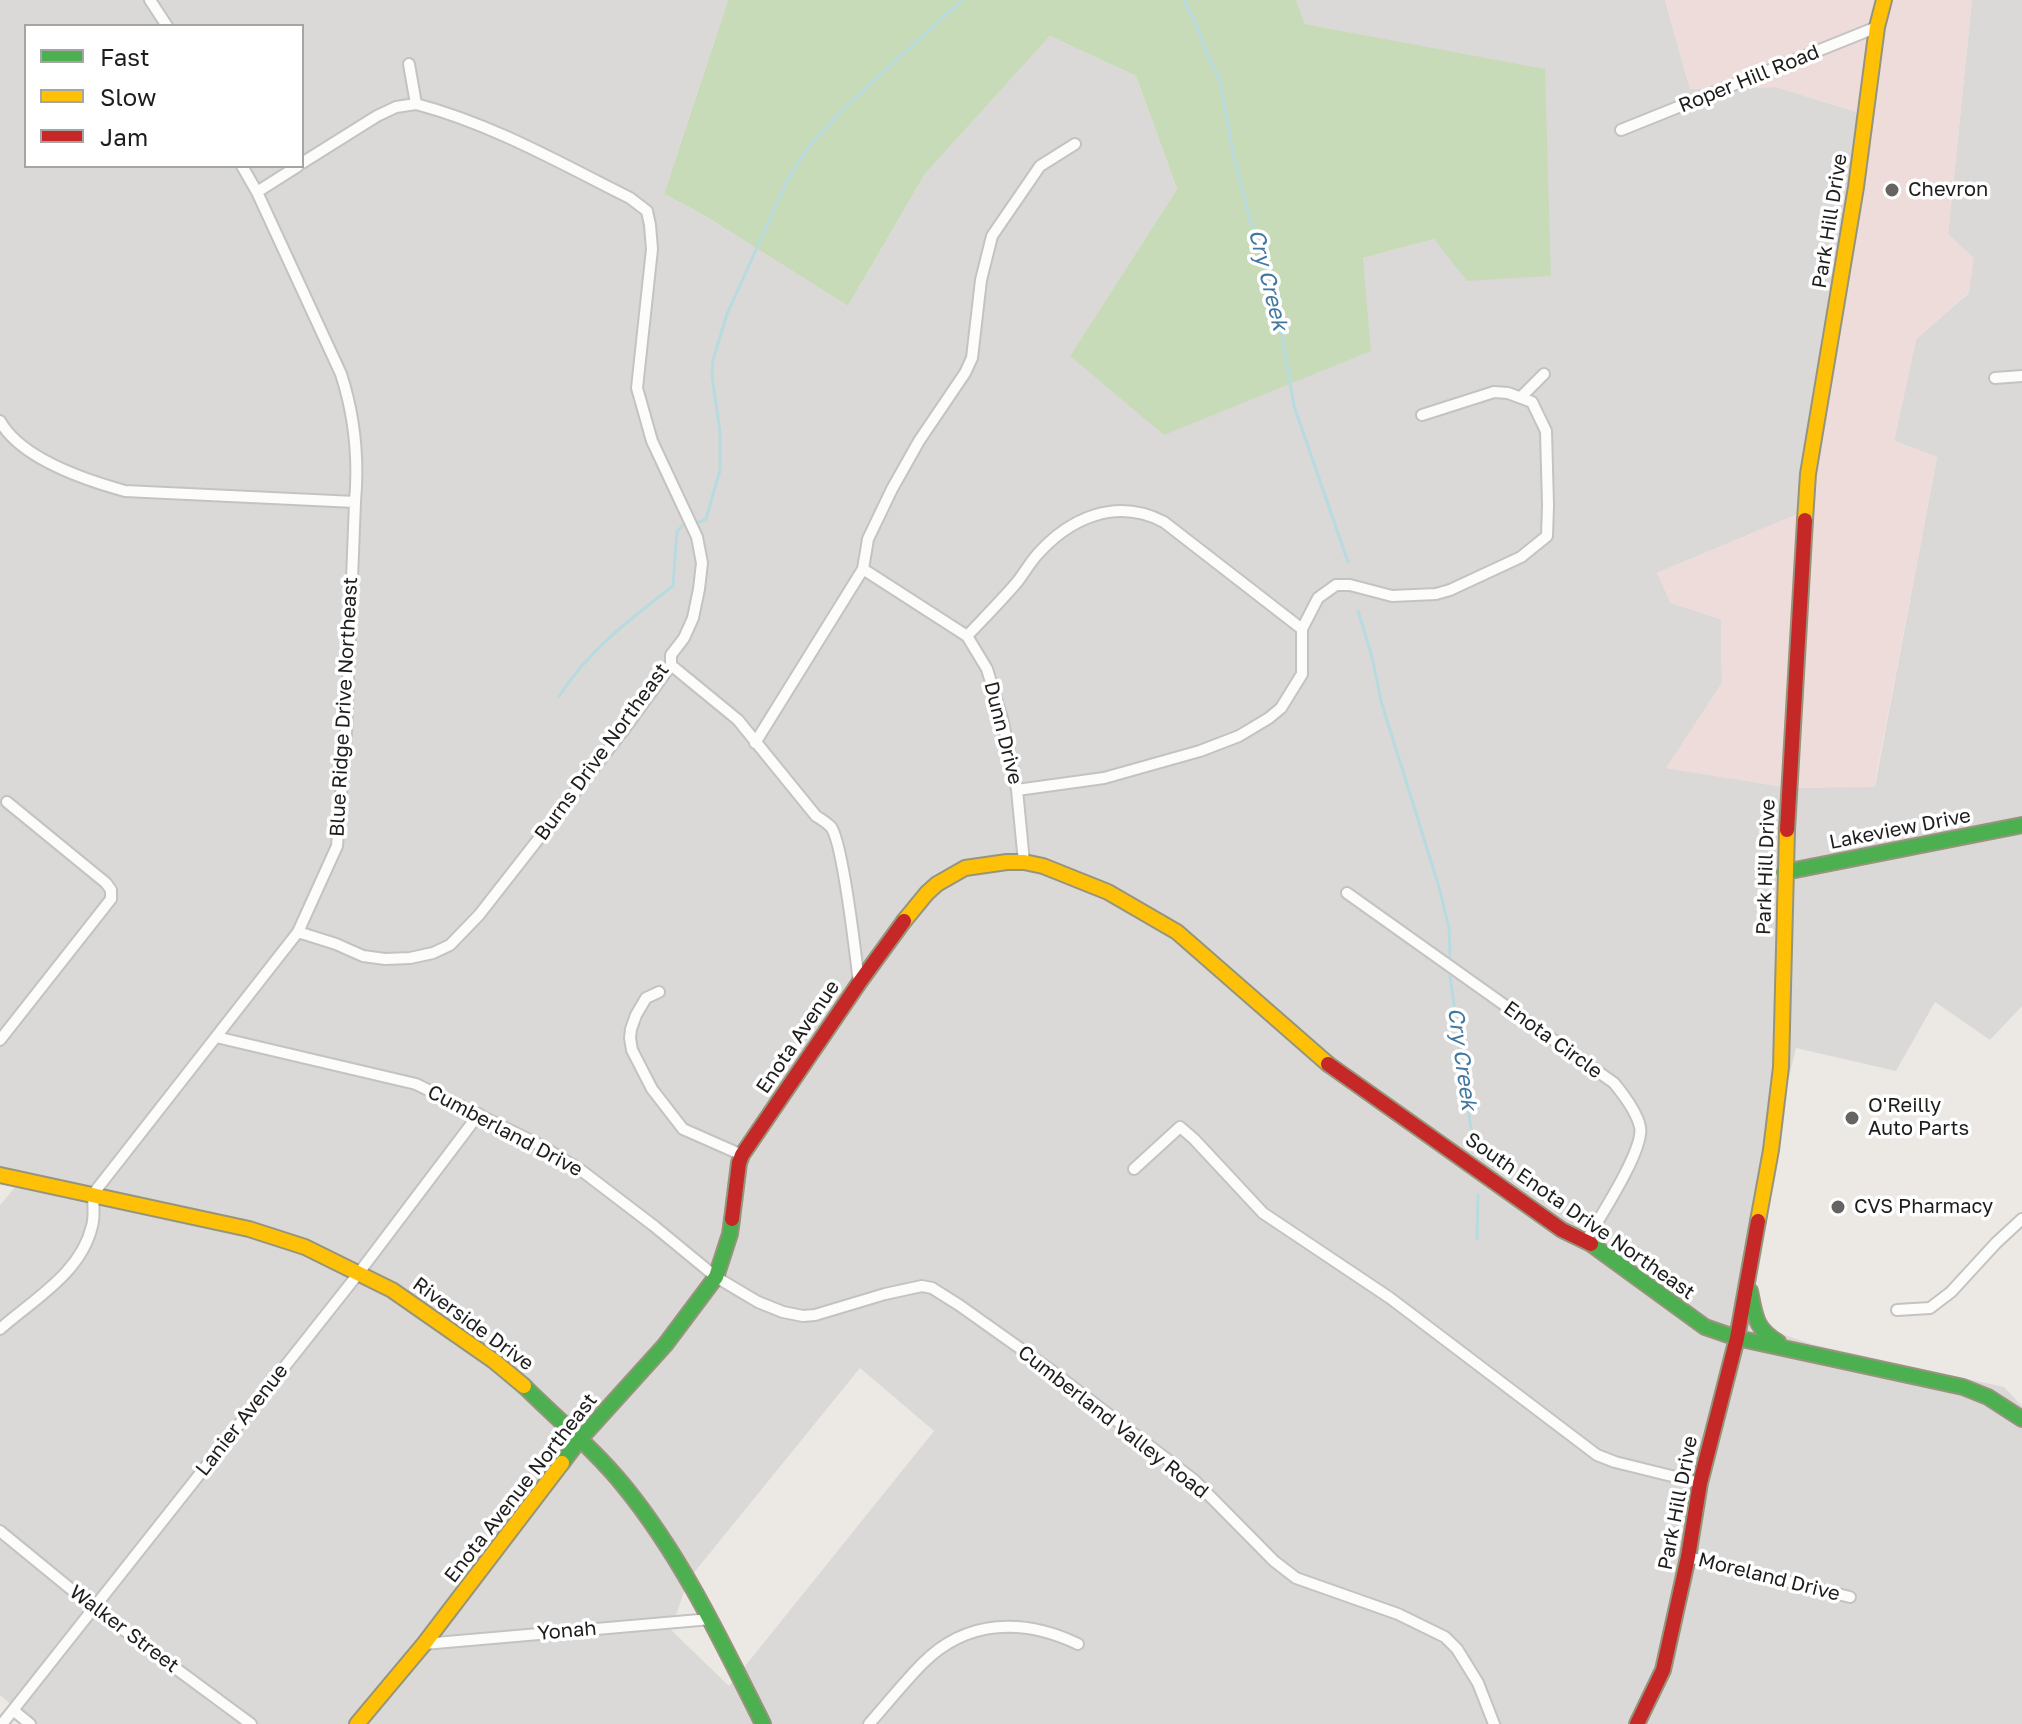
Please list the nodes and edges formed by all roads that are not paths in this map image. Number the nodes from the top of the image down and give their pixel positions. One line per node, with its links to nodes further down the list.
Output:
1 (150, 0): 3 (street)
2 (1884, 0): 4 (street, Park Hill Drive)
3 (166, 24)
4 (1877, 27): 7 (street, Roper Hill Road); 29 (street, Park Hill Drive)
5 (409, 64): 6 (street)
6 (416, 104): 9 (street); 23 (street, Burns Drive Northeast)
7 (1621, 130)
8 (1075, 144): 20 (street)
9 (304, 162)
10 (243, 168): 12 (street, Blue Ridge Drive Northeast)
11 (295, 168): 12 (street)
12 (257, 192): 19 (street, Blue Ridge Drive Northeast)
13 (1544, 374): 16 (street)
14 (2022, 376): 15 (street)
15 (1995, 378)
16 (1521, 397): 17 (street); 21 (street)
17 (1422, 415)
18 (0, 421): 19 (street)
19 (355, 502): 31 (street, Blue Ridge Drive Northeast)
20 (863, 569): 22 (street, Dunn Drive); 24 (street)
21 (1302, 629): 22 (street); 25 (street)
22 (967, 636): 25 (street, Dunn Drive)
23 (671, 665): 24 (street, Enota Avenue); 31 (street, Burns Drive Northeast)
24 (755, 743): 32 (street, Enota Avenue)
25 (1017, 790): 28 (street, Dunn Drive)
26 (7, 802): 35 (street)
27 (2022, 825): 29 (street, Lakeview Drive)
28 (1024, 862): 32 (street, South Enota Drive Northeast); 42 (street, South Enota Drive Northeast)
29 (1785, 872): 45 (street, Park Hill Drive)
30 (1347, 893): 42 (street, Enota Circle)
31 (298, 932): 34 (street, Blue Ridge Drive Northeast)
32 (859, 983): 37 (street, Enota Avenue)
33 (659, 992): 37 (street)
34 (216, 1037): 36 (street, Cumberland Drive); 40 (street, Blue Ridge Drive Northeast)
35 (0, 1040)
36 (479, 1114): 43 (street, Lanier Avenue); 44 (street, Cumberland Drive)
37 (742, 1155): 44 (street, Enota Avenue)
38 (1134, 1169): 52 (street)
39 (0, 1175): 40 (street, Riverside Drive)
40 (93, 1194): 43 (street, Riverside Drive); 47 (street)
41 (2022, 1219): 46 (street)
42 (1586, 1241): 48 (street, South Enota Drive Northeast)
43 (358, 1274): 51 (street, Riverside Drive); 56 (street, Lanier Avenue)
44 (716, 1277): 51 (street, Enota Avenue Northeast); 67 (street, Cumberland Valley Road)
45 (1748, 1281): 48 (street, Park Hill Drive); 49 (street)
46 (1897, 1310)
47 (0, 1329)
48 (1737, 1338): 49 (street, South Enota Drive Northeast); 52 (street, Park Hill Drive)
49 (1793, 1349): 50 (street, South Enota Drive Northeast)
50 (2022, 1419)
51 (580, 1439): 57 (street, Riverside Drive); 58 (street, Enota Avenue Northeast)
52 (1700, 1483): 54 (street, Park Hill Drive)
53 (0, 1531): 56 (street, Walker Street)
54 (1688, 1557): 55 (street, Moreland Drive); 68 (street, Park Hill Drive)
55 (1850, 1597)
56 (94, 1608): 60 (street, Lanier Avenue); 63 (street, Walker Street)
57 (711, 1619): 58 (street, Yonah); 65 (street, Riverside Drive)
58 (424, 1644): 64 (street, Enota Avenue Northeast)
59 (1078, 1644): 66 (street)
60 (13, 1710): 61 (street, Lanier Avenue); 62 (street)
61 (2, 1724)
62 (30, 1724)
63 (251, 1724)
64 (357, 1724)
65 (763, 1724)
66 (869, 1724)
67 (1494, 1724)
68 (1637, 1724)

